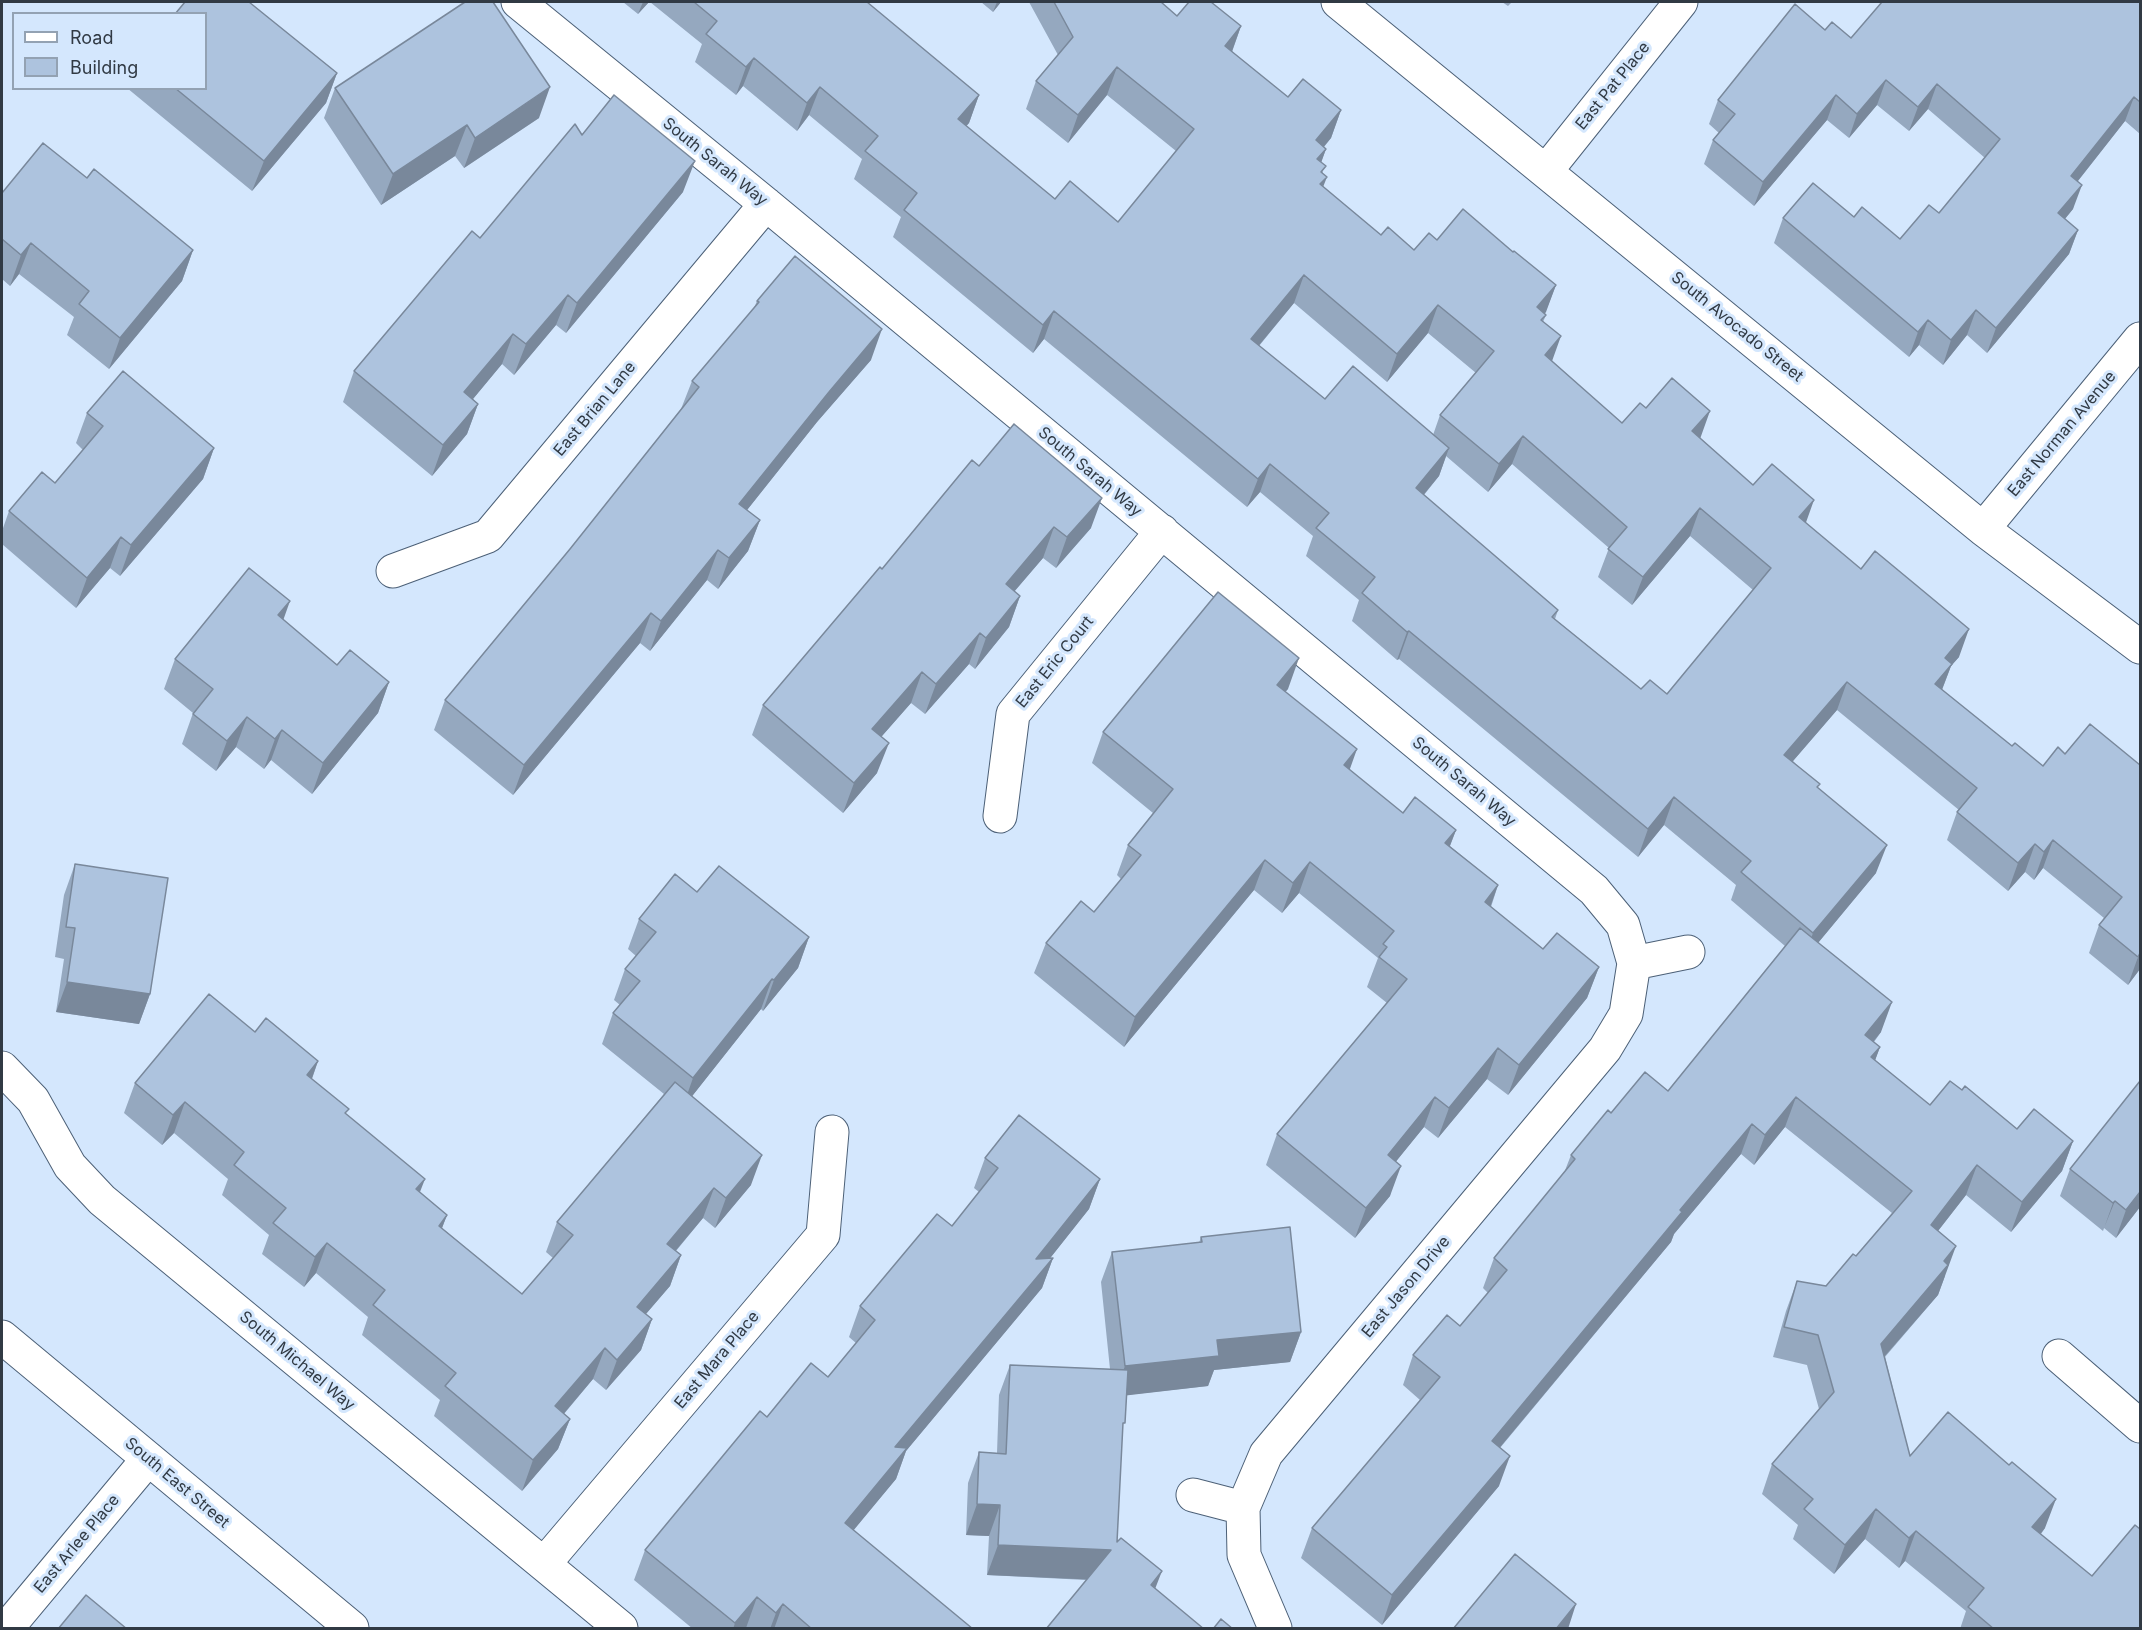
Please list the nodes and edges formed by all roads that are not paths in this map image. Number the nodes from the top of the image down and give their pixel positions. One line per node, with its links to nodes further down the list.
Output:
1 (518, 2): 5 (street, South Sarah Way)
2 (1338, 2): 4 (street, South Avocado Street)
3 (1681, 2): 4 (street, East Pat Place)
4 (1546, 171): 7 (street, South Avocado Street)
5 (766, 204): 8 (street, South Sarah Way); 9 (street, East Brian Lane)
6 (2140, 339): 7 (street, East Norman Avenue)
7 (1983, 529): 10 (street, South Avocado Street)
8 (1162, 531): 11 (street, East Eric Court); 13 (street, South Sarah Way)
9 (393, 571)
10 (2140, 647)
11 (1000, 816)
12 (1688, 952): 13 (street)
13 (1634, 963): 21 (street, East Jason Drive)
14 (2, 1068): 22 (street, South Michael Way)
15 (832, 1132): 22 (street, East Mara Place)
16 (2, 1337): 19 (street, South East Street)
17 (2060, 1356): 18 (street)
18 (2140, 1426)
19 (148, 1459): 23 (street, East Arlee Place); 24 (street, South East Street)
20 (1193, 1495): 21 (street)
21 (1243, 1509): 26 (street, East Jason Drive)
22 (544, 1564): 25 (street, South Michael Way)
23 (7, 1629)
24 (352, 1629)
25 (621, 1629)
26 (1275, 1629)

